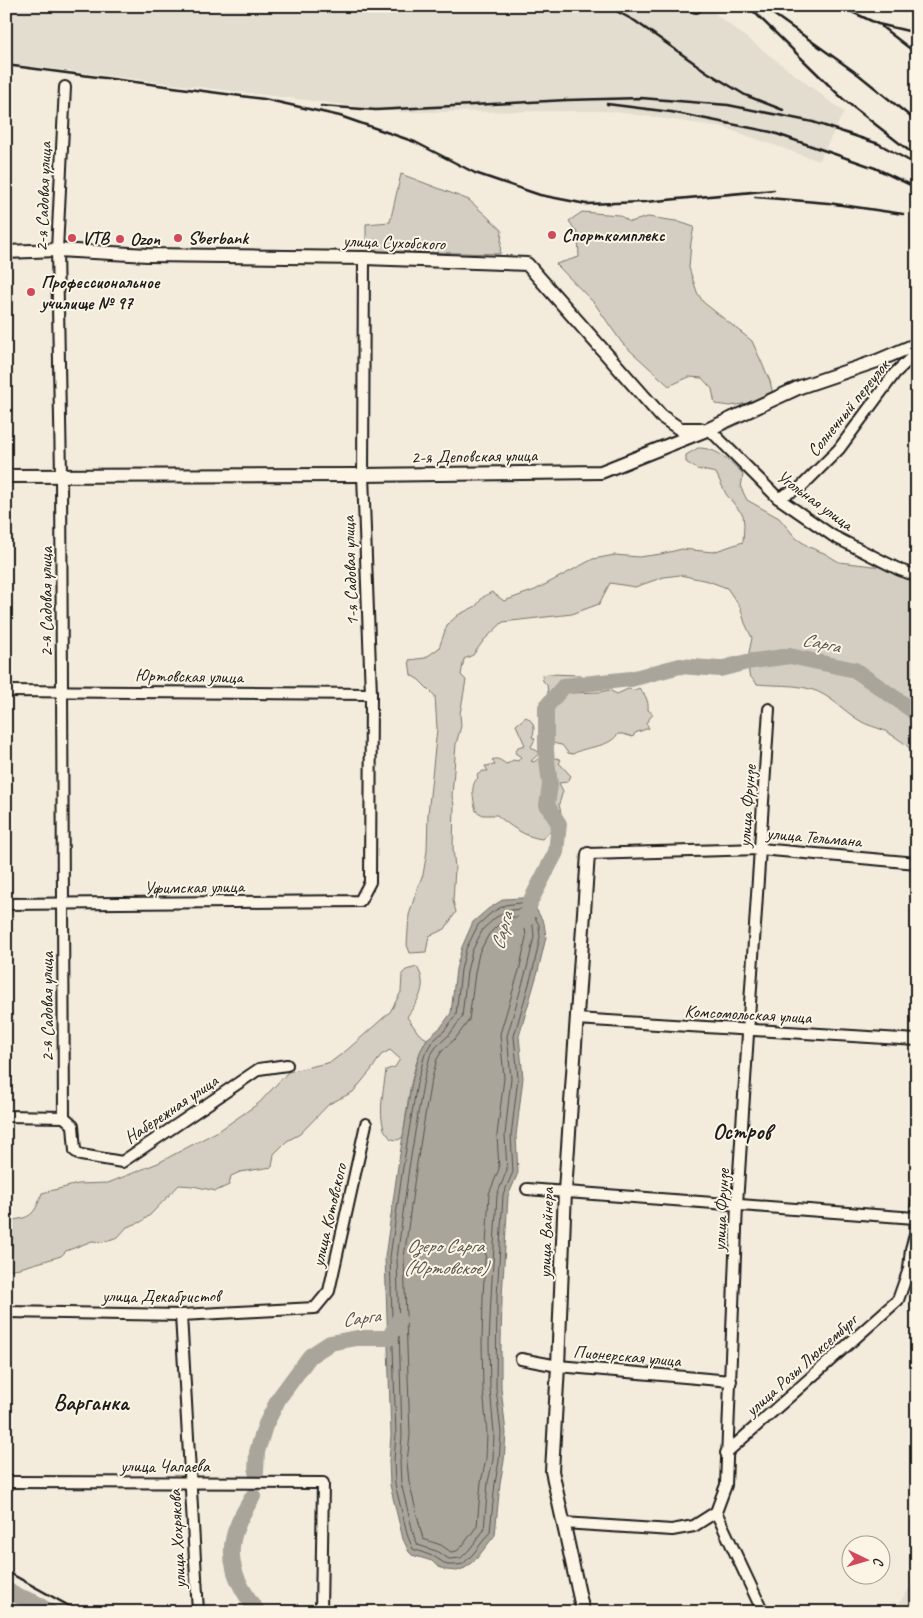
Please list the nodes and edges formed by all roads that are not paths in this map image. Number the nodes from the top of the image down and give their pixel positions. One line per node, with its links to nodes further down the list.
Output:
1 (65, 87): 2 (street, 2-я Садовая улица)
2 (57, 250): 3 (street, улица Сухобского); 4 (street, улица Сухобского); 10 (street, 2-я Садовая улица)
3 (6, 252)
4 (364, 258): 7 (street, улица Сухобского); 8 (street, 1-я Садовая улица)
5 (917, 344): 7 (street, 2-я Деповская улица)
6 (917, 352): 11 (street, Солнечный переулок)
7 (709, 429): 8 (street, 2-я Деповская улица); 11 (street, Угольная улица)
8 (363, 475): 10 (street, 2-я Деповская улица); 15 (street, 1-я Садовая улица)
9 (6, 476): 10 (street, 2-я Деповская улица)
10 (61, 476): 14 (street, 2-я Садовая улица)
11 (778, 498): 12 (street, Угольная улица)
12 (917, 576)
13 (6, 691): 14 (street, Юртовская улица)
14 (62, 691): 15 (street, Юртовская улица); 22 (street, 2-я Садовая улица)
15 (370, 694): 20 (street, 1-я Садовая улица)
16 (769, 709): 17 (street, улица Фрунзе)
17 (760, 849): 18 (street, улица Тельмана); 19 (street, улица Тельмана); 24 (street, улица Фрунзе)
18 (588, 854): 23 (street, улица Вайнера)
19 (917, 863)
20 (370, 882): 22 (street, Уфимская улица)
21 (6, 904): 22 (street, Уфимская улица)
22 (63, 904): 28 (street, 2-я Садовая улица)
23 (576, 1019): 24 (street, Комсомольская улица); 31 (street, улица Вайнера)
24 (749, 1030): 25 (street, Комсомольская улица); 33 (street, улица Фрунзе)
25 (917, 1040)
26 (287, 1065): 28 (street, Набережная улица)
27 (6, 1116): 28 (street)
28 (64, 1117)
29 (366, 1124): 36 (street, улица Котовского)
30 (527, 1189): 31 (street)
31 (565, 1191): 33 (street); 40 (street, улица Вайнера)
32 (917, 1202): 34 (street)
33 (737, 1204): 34 (street); 41 (street, улица Фрунзе)
34 (915, 1218): 35 (street)
35 (916, 1235): 42 (street, улица Розы Люксембург)
36 (315, 1308): 38 (street, улица Декабристов)
37 (6, 1312): 38 (street, улица Декабристов)
38 (181, 1315): 44 (street, улица Хохрякова)
39 (521, 1359): 40 (street, Пионерская улица)
40 (558, 1366): 41 (street, Пионерская улица); 46 (street, улица Вайнера)
41 (731, 1381): 42 (street, улица Фрунзе)
42 (726, 1454): 45 (street, улица Фрунзе)
43 (6, 1482): 44 (street, улица Чапаева)
44 (190, 1483): 47 (street, улица Хохрякова); 48 (street, улица Чапаева)
45 (716, 1512): 46 (street); 50 (street)
46 (563, 1523): 49 (street, улица Вайнера)
47 (198, 1612)
48 (321, 1612)
49 (582, 1612)
50 (763, 1612)

